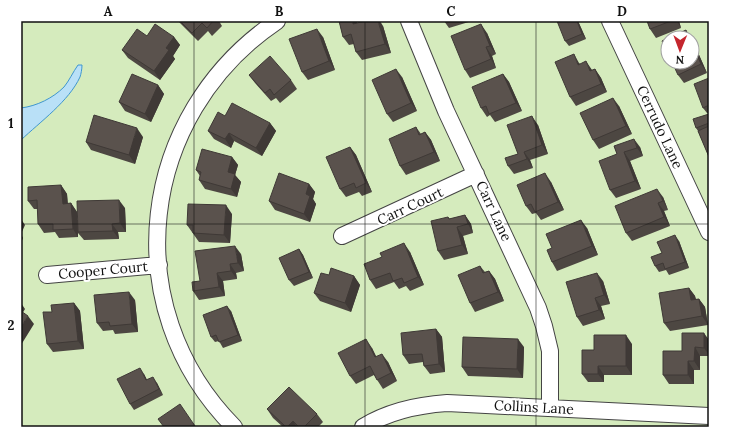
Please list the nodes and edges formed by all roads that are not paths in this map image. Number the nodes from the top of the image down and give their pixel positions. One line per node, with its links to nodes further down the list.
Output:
1 (277, 21): 7 (street)
2 (409, 21): 4 (street, Carr Lane)
3 (610, 21): 5 (street, Cerrudo Lane)
4 (476, 174): 6 (street, Carr Court); 9 (street, Carr Lane)
5 (709, 232)
6 (342, 236)
7 (158, 265): 8 (street, Cooper Court); 11 (street)
8 (47, 275)
9 (550, 408): 10 (street, Collins Lane); 12 (street, Collins Lane)
10 (709, 416)
11 (234, 427)
12 (363, 427)

